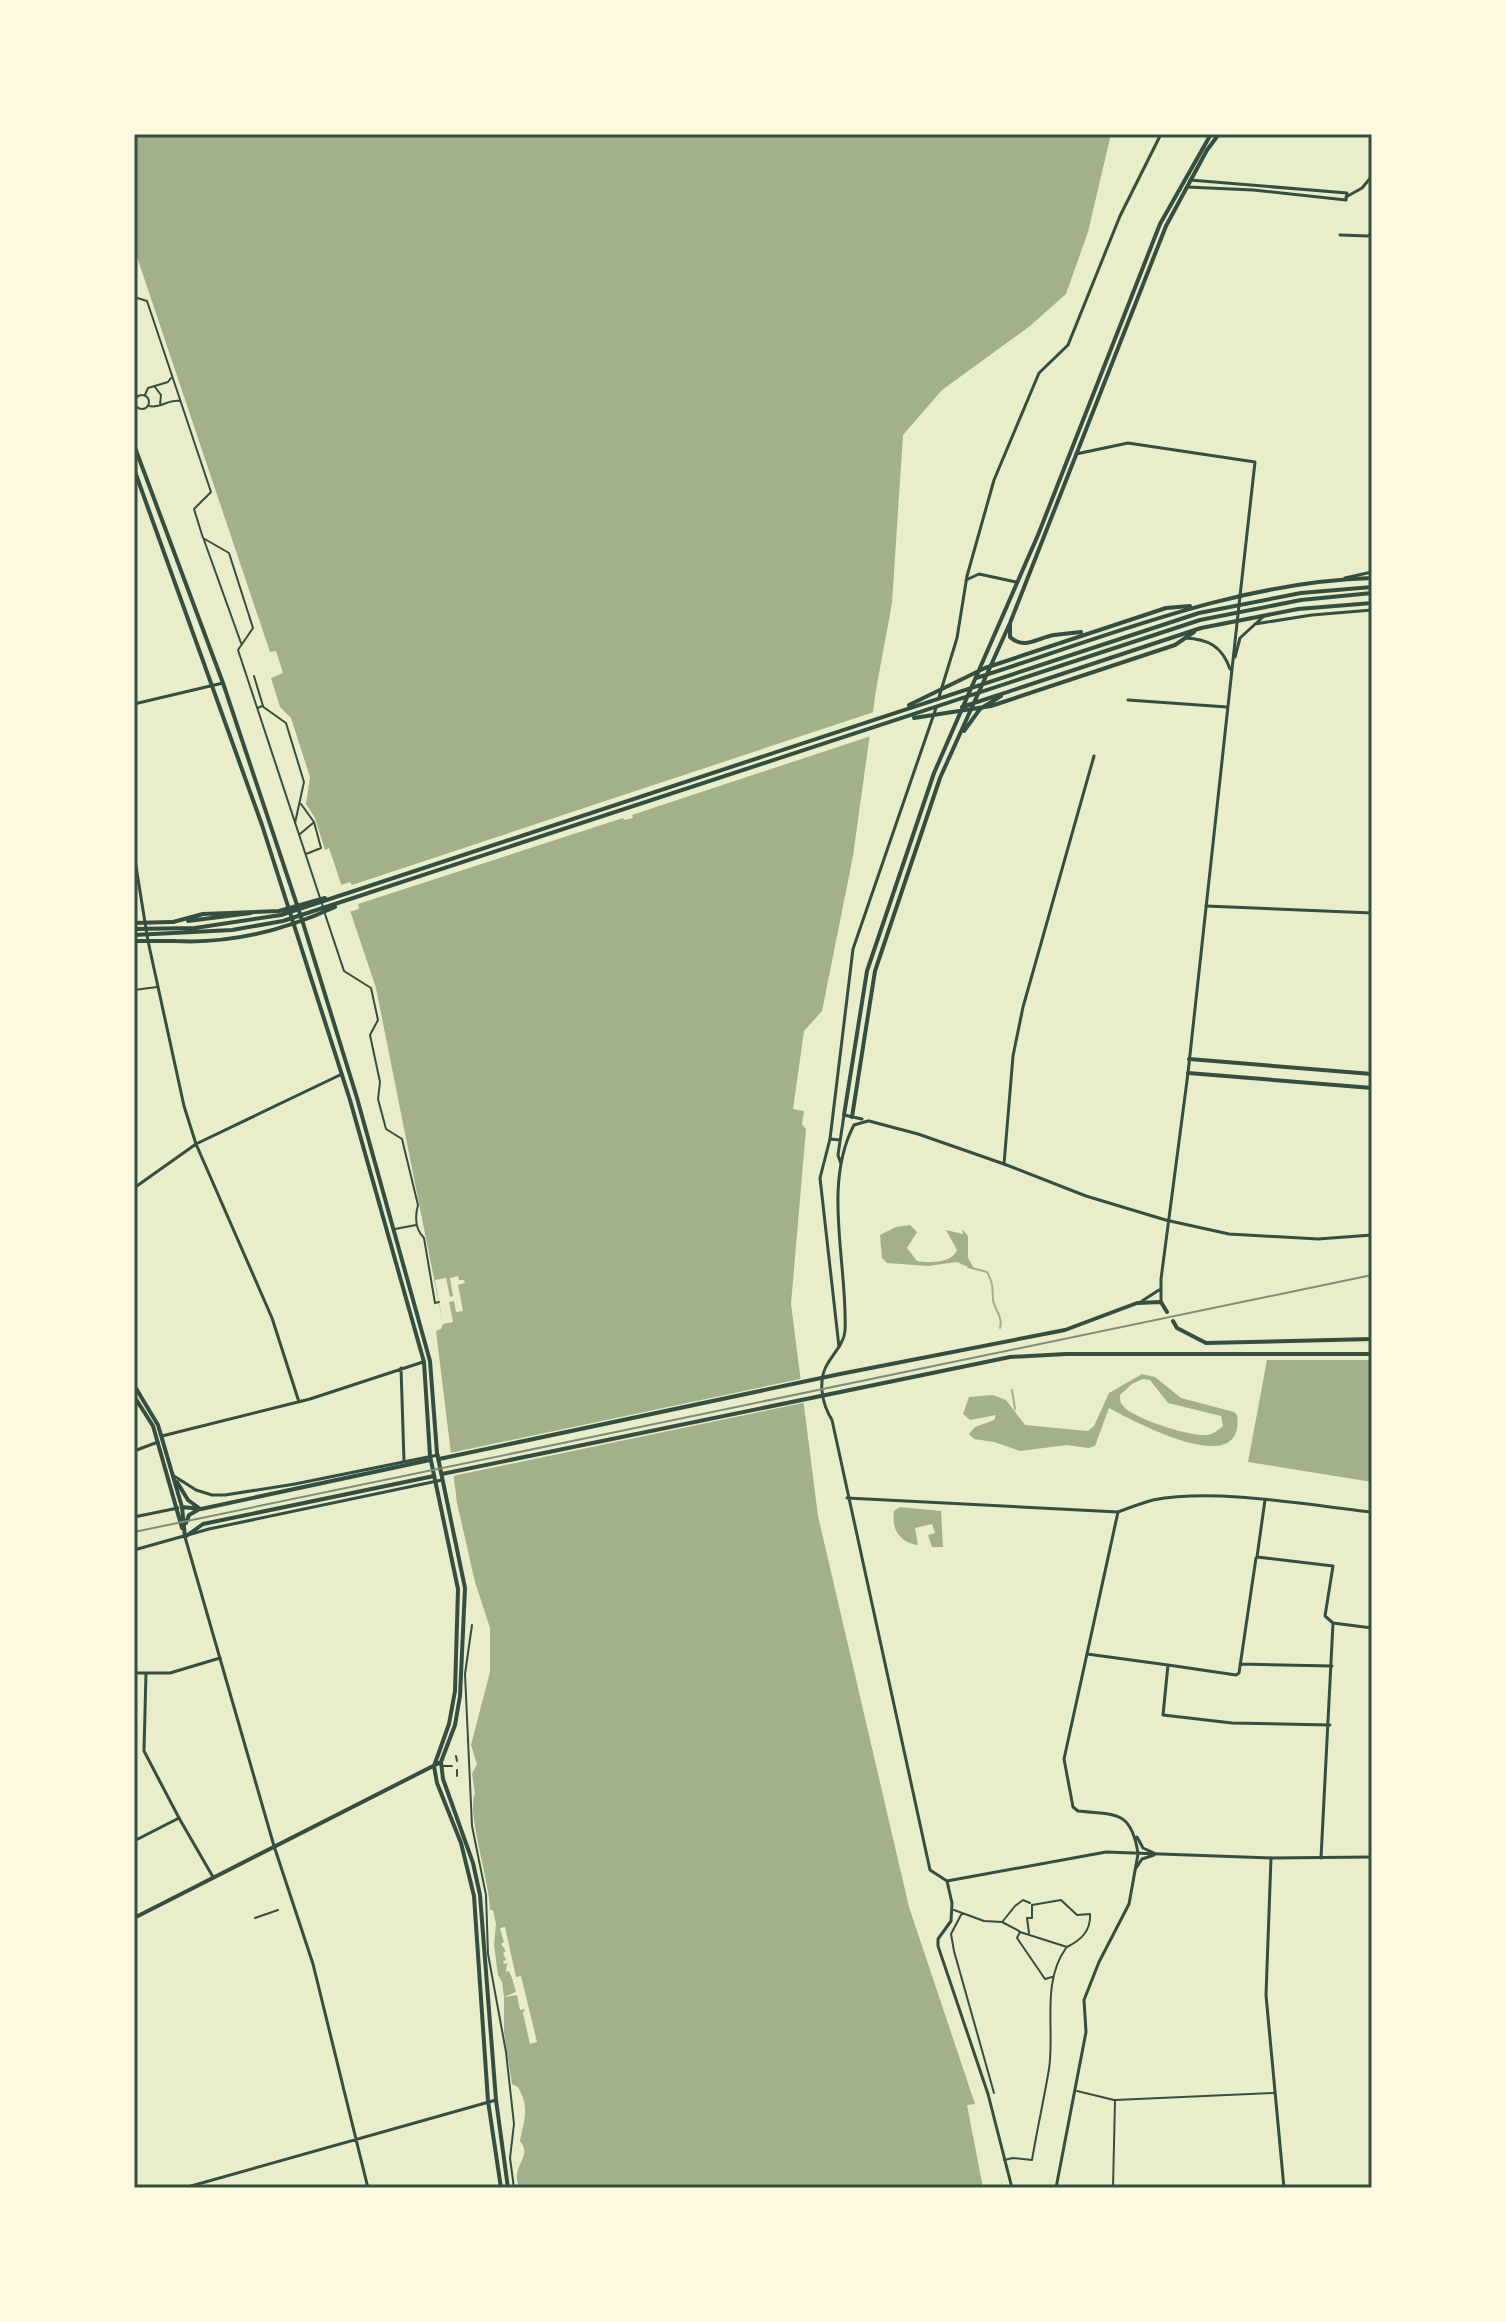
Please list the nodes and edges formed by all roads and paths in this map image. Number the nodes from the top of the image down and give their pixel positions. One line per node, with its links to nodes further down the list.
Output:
1 (1161, 134): 25 (street)
2 (1211, 134): 26 (main road)
3 (1219, 134): 5 (main road)
4 (1372, 176): 7 (street)
5 (1190, 180): 6 (main road); 7 (street)
6 (1187, 187): 7 (street); 19 (main road)
7 (1346, 197)
8 (1372, 233): 9 (street)
9 (1340, 235)
10 (134, 297): 11 (street)
11 (172, 377): 12 (street); 14 (street)
12 (154, 386): 13 (street); 16 (street)
13 (144, 396): 15 (street); 17 (street)
14 (180, 401): 16 (street); 21 (street)
15 (135, 405): 17 (street)
16 (160, 405): 17 (street)
17 (148, 406)
18 (134, 445): 44 (main road)
19 (1076, 454): 28 (street); 34 (main road)
20 (134, 469): 45 (main road)
21 (203, 538): 39 (street); 39 (street)
22 (1372, 572): 24 (street)
23 (1372, 578): 24 (main road)
24 (1342, 579): 28 (main road)
25 (966, 580): 26 (street); 88 (street)
26 (1018, 582): 43 (main road)
27 (1372, 590): 54 (main road); 55 (main road)
28 (1240, 596): 30 (main road); 33 (street)
29 (1372, 603): 32 (main road)
30 (1200, 605): 37 (main road); 41 (main road)
31 (1372, 610): 35 (street)
32 (1267, 615): 33 (main road); 35 (street)
33 (1238, 621): 36 (main road); 40 (street)
34 (1010, 623): 37 (main road); 41 (main road)
35 (1255, 624): 40 (street)
36 (1201, 628): 38 (main road); 46 (main road)
37 (1091, 631): 54 (main road)
38 (1185, 638): 40 (street); 55 (main road)
39 (242, 644): 53 (street)
40 (1231, 672): 52 (street)
41 (987, 675): 43 (main road); 49 (main road)
42 (254, 676): 50 (street)
43 (975, 679): 51 (main road)
44 (223, 683): 45 (street); 66 (main road)
45 (213, 686): 48 (street); 68 (main road)
46 (1011, 691): 49 (main road); 56 (main road)
47 (1128, 700): 52 (street)
48 (134, 704)
49 (973, 704): 51 (main road); 56 (main road)
50 (262, 706): 53 (street); 58 (street)
51 (962, 707): 85 (main road)
52 (1227, 707): 67 (street)
53 (257, 708): 60 (street)
54 (896, 712): 64 (main road)
55 (900, 721): 65 (main road)
56 (956, 743): 86 (main road)
57 (1094, 756): 91 (street)
58 (300, 803): 59 (street); 60 (street)
59 (314, 822): 61 (street); 63 (street)
60 (295, 825): 61 (street)
61 (299, 835): 63 (street)
62 (134, 854): 70 (street)
63 (305, 854): 95 (street)
64 (347, 894): 71 (main road); 74 (main road)
65 (349, 901): 74 (main road); 77 (main road)
66 (296, 904): 68 (main road); 72 (main road)
67 (1206, 906): 69 (street); 80 (street)
68 (287, 907): 71 (main road); 73 (main road)
69 (1372, 913)
70 (146, 922): 71 (main road); 74 (main road); 76 (street)
71 (173, 922)
72 (303, 923): 73 (main road); 96 (main road)
73 (294, 926): 77 (main road); 82 (main road)
74 (134, 929)
75 (134, 941): 76 (main road)
76 (148, 941): 77 (main road); 78 (street)
77 (175, 941)
78 (158, 987): 79 (street); 90 (street)
79 (134, 990)
80 (1189, 1059): 81 (street); 83 (main road)
81 (1188, 1073): 84 (main road); 94 (street)
82 (342, 1074): 90 (street); 107 (main road)
83 (1372, 1074)
84 (1372, 1088)
85 (844, 1115): 86 (street); 89 (street)
86 (852, 1117): 87 (street)
87 (868, 1121): 91 (street); 92 (street)
88 (830, 1139): 89 (street); 105 (street)
89 (840, 1140): 92 (street)
90 (196, 1144): 93 (street); 111 (street)
91 (1004, 1164): 94 (street)
92 (841, 1168): 105 (street)
93 (134, 1188)
94 (1169, 1221): 97 (street); 98 (street)
95 (417, 1224): 96 (street); 99 (street)
96 (395, 1229): 116 (main road)
97 (1372, 1235)
98 (1161, 1287): 100 (street); 101 (street)
99 (439, 1302)
100 (1161, 1302): 101 (main road); 102 (main road)
101 (1137, 1303): 125 (main road)
102 (1167, 1312)
103 (1173, 1321): 104 (main road)
104 (1372, 1339)
105 (839, 1347): 122 (street)
106 (1372, 1354): 129 (main road)
107 (424, 1362): 108 (street); 117 (main road)
108 (401, 1368): 111 (street); 118 (street)
109 (134, 1385): 113 (main road)
110 (134, 1396): 112 (main road)
111 (299, 1402): 113 (street)
112 (137, 1406): 114 (main road)
113 (162, 1436): 119 (main road)
114 (158, 1442): 115 (street); 124 (main road)
115 (134, 1451)
116 (438, 1455): 117 (street); 120 (main road)
117 (430, 1456): 118 (street); 121 (main road)
118 (404, 1462): 119 (street)
119 (173, 1475): 124 (main road); 125 (main road)
120 (443, 1480): 121 (street); 145 (main road)
121 (435, 1481): 129 (street); 146 (main road)
122 (847, 1498): 126 (street); 161 (street)
123 (1265, 1500): 126 (street); 127 (street); 131 (street)
124 (179, 1508): 125 (main road); 128 (street); 129 (main road)
125 (201, 1509): 129 (main road)
126 (1118, 1512): 135 (street)
127 (1372, 1512)
128 (134, 1517)
129 (185, 1537): 130 (street); 136 (street)
130 (134, 1550)
131 (1257, 1557): 132 (street); 137 (street)
132 (1333, 1623): 134 (street); 139 (street)
133 (472, 1625): 185 (street)
134 (1372, 1628)
135 (1087, 1654): 138 (street); 151 (street)
136 (220, 1658): 141 (street); 153 (street)
137 (1240, 1664): 138 (street); 139 (street)
138 (1168, 1665): 142 (street)
139 (1332, 1666): 142 (street)
140 (134, 1673): 141 (street)
141 (146, 1673): 150 (street)
142 (1330, 1725): 158 (street)
143 (456, 1756): 144 (street)
144 (457, 1761)
145 (441, 1764): 146 (main road); 147 (street); 176 (main road)
146 (434, 1766): 153 (main road); 178 (main road)
147 (452, 1766)
148 (457, 1770): 149 (street)
149 (457, 1776)
150 (179, 1818): 152 (street); 160 (street)
151 (1135, 1835): 154 (street); 155 (street)
152 (134, 1841)
153 (274, 1846): 160 (main road); 179 (street)
154 (1138, 1853): 155 (street); 159 (street); 161 (street)
155 (1158, 1854): 157 (street); 159 (street)
156 (1372, 1857): 158 (street)
157 (1271, 1858): 158 (street); 175 (street)
158 (1321, 1858)
159 (1136, 1868): 173 (street)
160 (213, 1877): 166 (main road)
161 (947, 1881): 163 (street)
162 (1032, 1905): 168 (street); 170 (street); 171 (street)
163 (953, 1909): 165 (street); 180 (street)
164 (278, 1910): 167 (street)
165 (962, 1913): 168 (street); 174 (street)
166 (134, 1918)
167 (255, 1918)
168 (1002, 1922): 169 (street)
169 (1020, 1932): 170 (street); 172 (street)
170 (1029, 1933): 171 (street)
171 (1067, 1947): 172 (street)
172 (1052, 1977): 180 (street)
173 (1074, 2091): 177 (street); 187 (street)
174 (994, 2093)
175 (1275, 2093): 177 (street); 189 (street)
176 (496, 2100): 178 (street); 184 (main road)
177 (1115, 2100): 188 (street)
178 (488, 2101): 179 (street); 183 (main road)
179 (357, 2137): 181 (street); 182 (street)
180 (1004, 2160): 186 (street)
181 (184, 2188)
182 (368, 2188)
183 (501, 2188)
184 (508, 2188)
185 (514, 2188)
186 (1012, 2188)
187 (1056, 2188)
188 (1113, 2188)
189 (1284, 2188)

